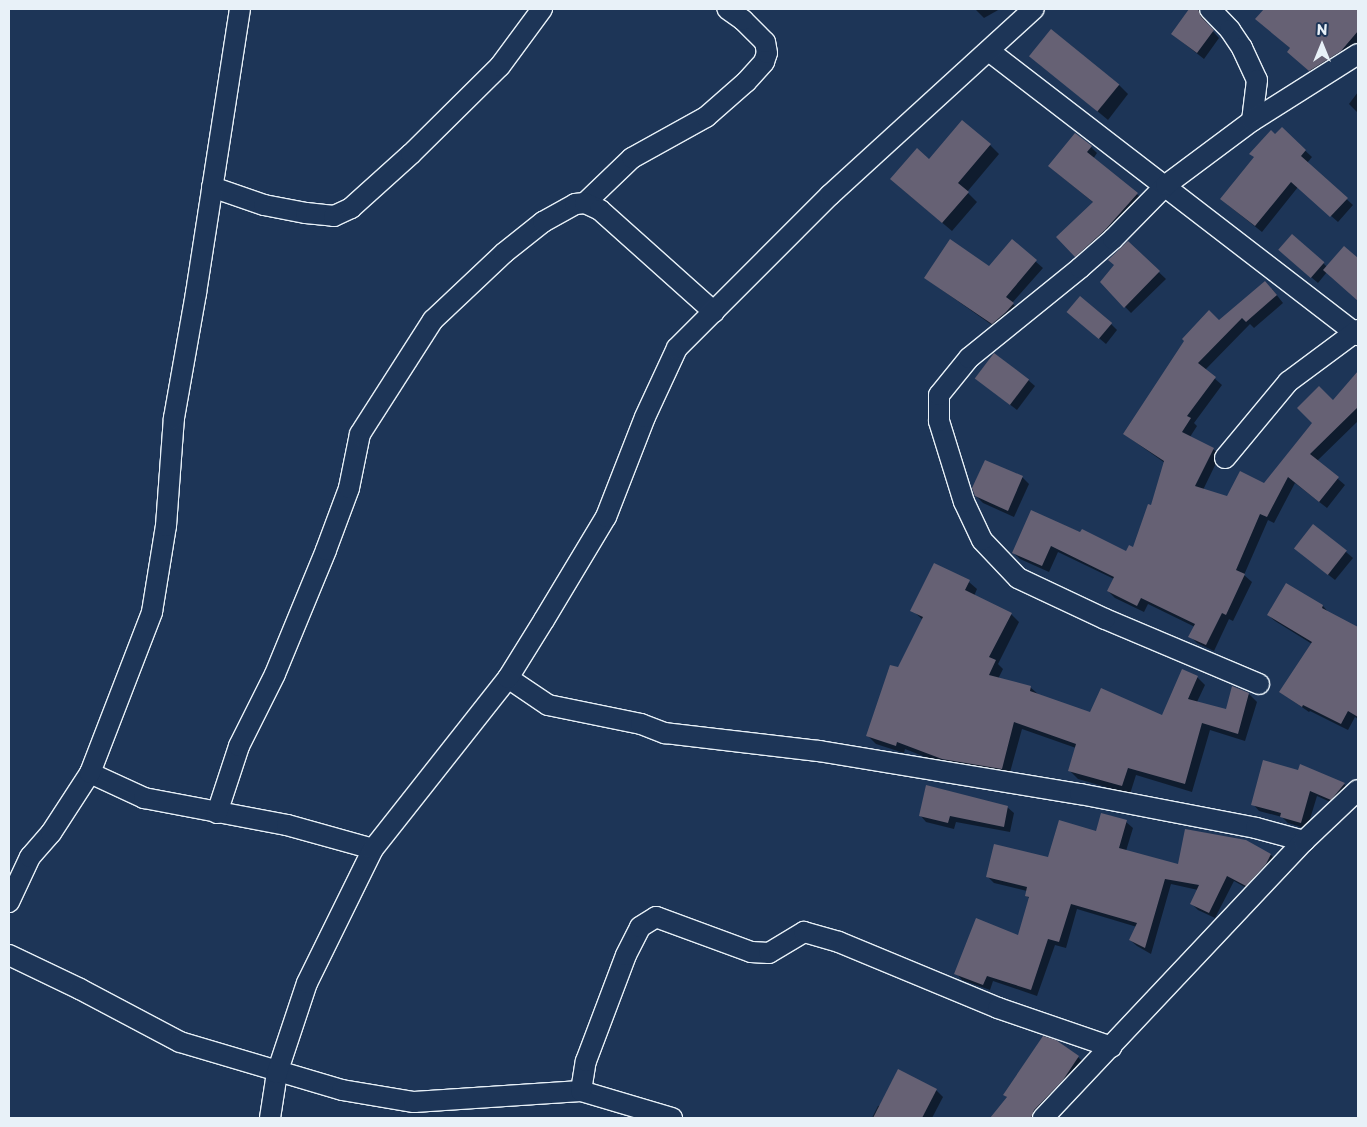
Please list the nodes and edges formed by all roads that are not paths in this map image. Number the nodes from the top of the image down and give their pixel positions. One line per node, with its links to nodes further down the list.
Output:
1 (240, 9): 10 (street)
2 (542, 9): 10 (street)
3 (727, 9): 11 (street)
4 (1034, 9): 6 (street)
5 (1210, 9): 8 (street)
6 (989, 51): 9 (street); 12 (street)
7 (1358, 54): 8 (street)
8 (1252, 121): 9 (street)
9 (1166, 185): 13 (street); 16 (street)
10 (212, 187): 17 (street)
11 (585, 204): 12 (street); 19 (street)
12 (714, 312): 15 (street)
13 (1357, 332): 14 (street)
14 (1225, 458)
15 (508, 678): 20 (street); 21 (street)
16 (1259, 684)
17 (90, 773): 19 (street); 22 (street)
18 (1358, 790): 20 (street)
19 (217, 812): 21 (street)
20 (1304, 841): 24 (street)
21 (373, 848): 25 (street)
22 (9, 902)
23 (9, 955): 25 (street)
24 (1111, 1047): 26 (street); 29 (street)
25 (277, 1073): 26 (street); 27 (street)
26 (581, 1091): 28 (street)
27 (270, 1118)
28 (672, 1118)
29 (1043, 1118)

